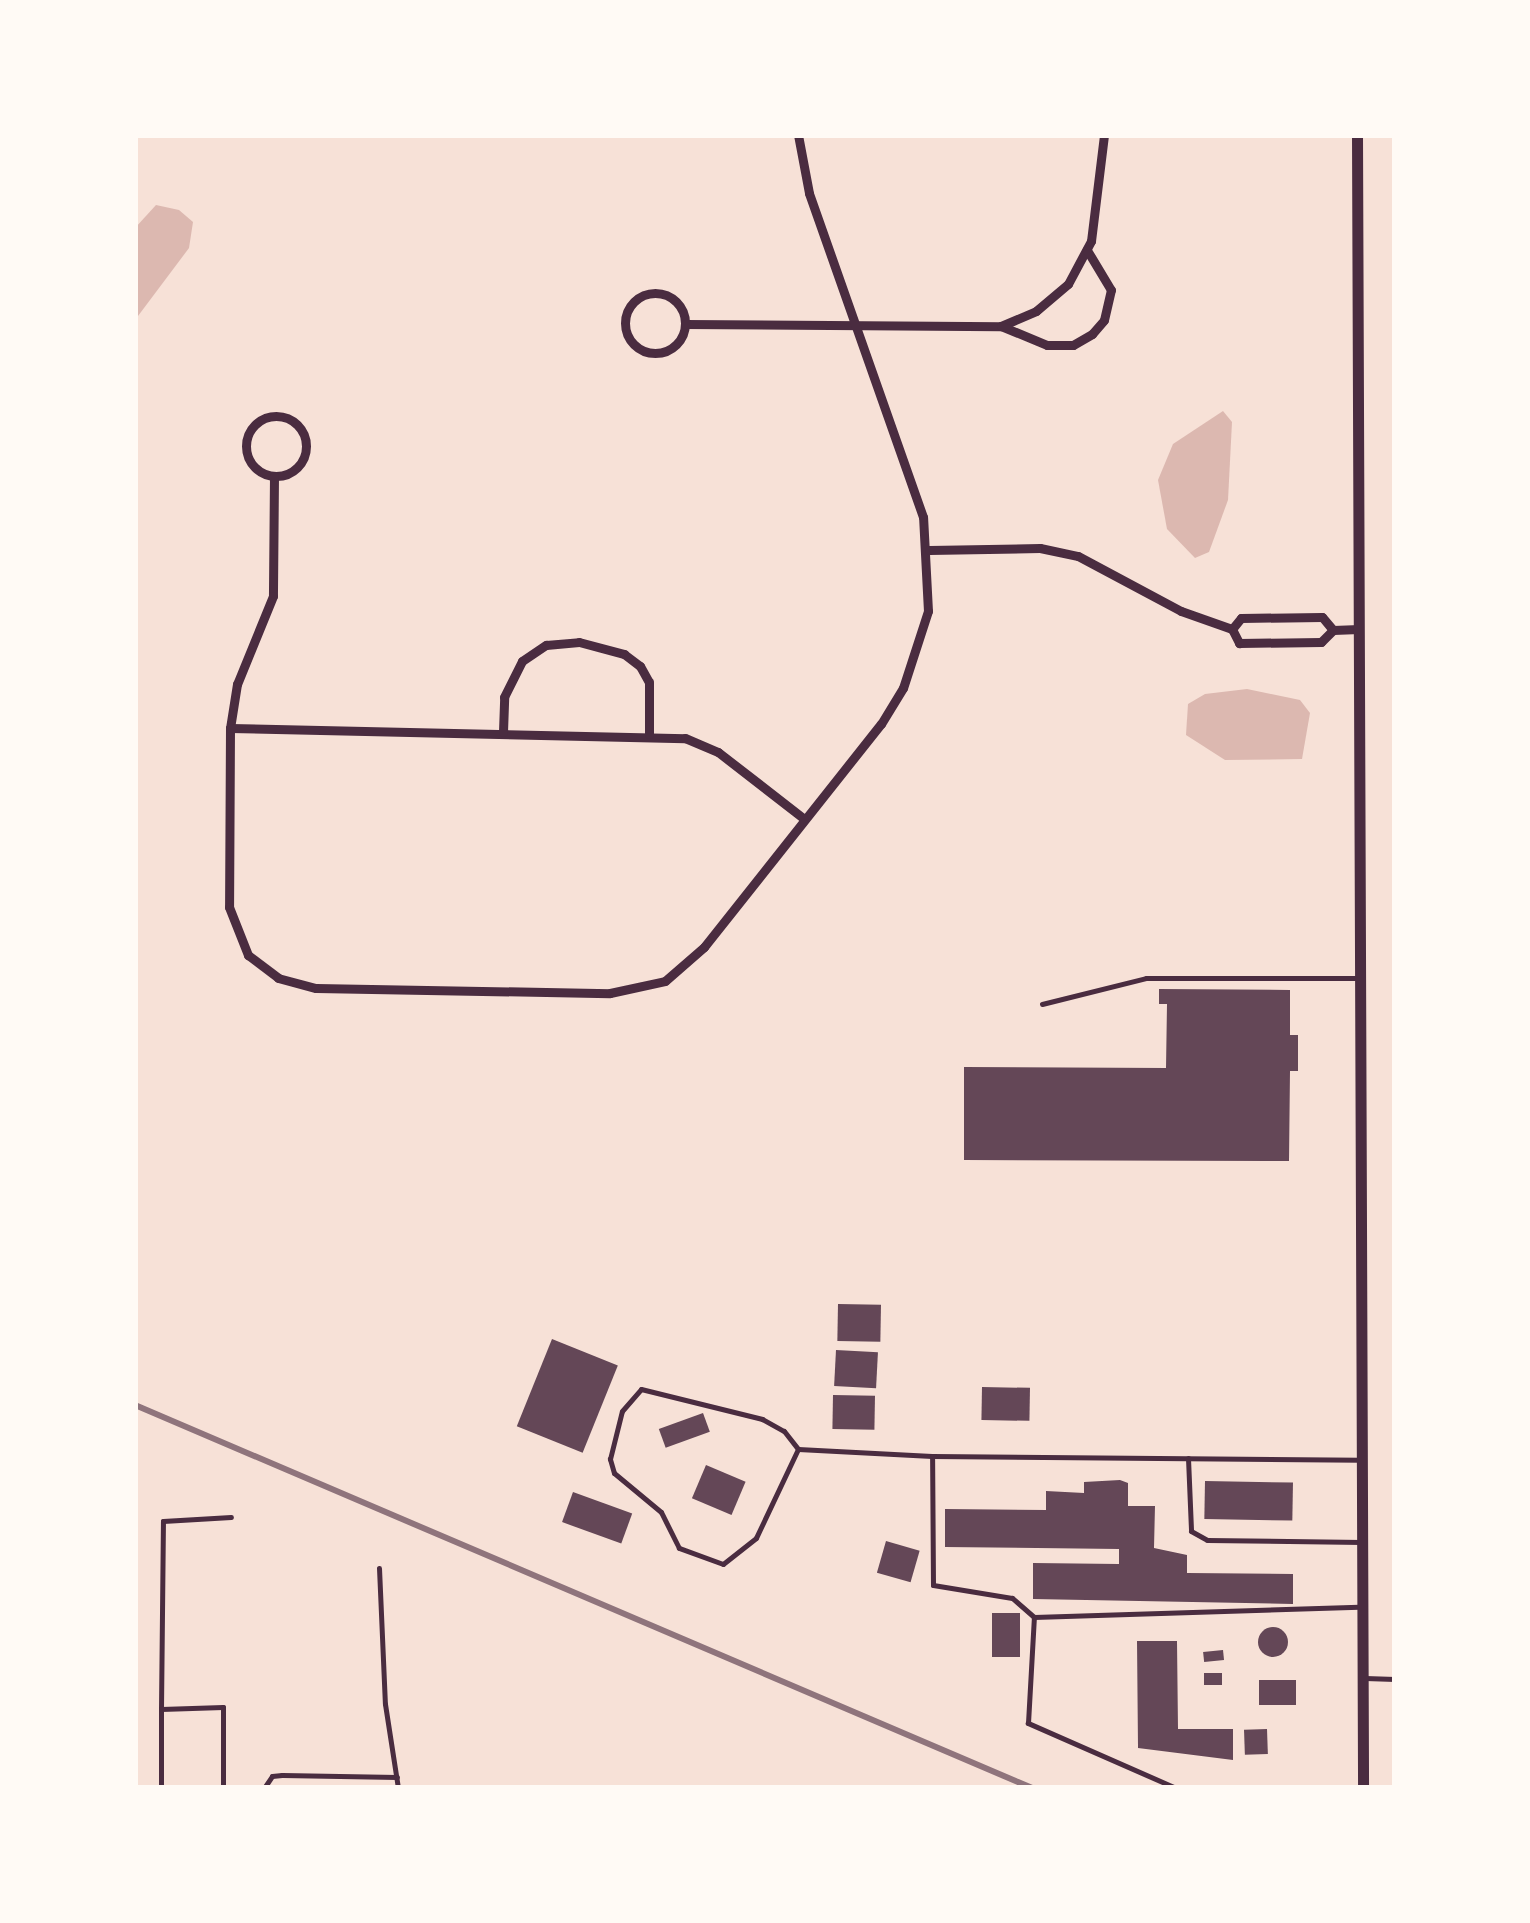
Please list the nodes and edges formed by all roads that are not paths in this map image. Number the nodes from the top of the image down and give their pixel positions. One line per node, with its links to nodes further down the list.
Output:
1 (798, 135): 6 (street)
2 (1104, 135): 4 (street)
3 (1357, 135): 12 (street)
4 (1087, 250): 7 (street); 7 (street)
5 (684, 324): 5 (street); 6 (street)
6 (855, 324): 7 (street); 9 (street)
7 (1001, 326)
8 (274, 476): 8 (street); 13 (street)
9 (929, 550): 10 (street); 16 (street)
10 (1232, 629): 11 (street); 11 (street)
11 (1332, 630): 12 (street)
12 (1358, 630): 17 (street)
13 (230, 728): 14 (street); 16 (street)
14 (502, 732): 15 (street); 15 (street)
15 (649, 734): 16 (street)
16 (803, 818)
17 (1360, 978): 18 (lane); 22 (street)
18 (1042, 1004)
19 (798, 1449): 19 (lane); 20 (lane)
20 (932, 1456): 21 (lane); 27 (lane)
21 (1188, 1458): 22 (lane); 24 (lane)
22 (1362, 1460): 24 (street)
23 (231, 1518): 30 (lane)
24 (1362, 1542): 26 (street)
25 (379, 1568): 31 (lane)
26 (1362, 1607): 27 (lane); 28 (street)
27 (1034, 1617): 36 (lane)
28 (1362, 1678): 29 (lane); 37 (street)
29 (1395, 1679)
30 (161, 1709): 32 (lane); 33 (lane)
31 (397, 1777): 34 (lane); 35 (lane)
32 (161, 1788)
33 (224, 1788)
34 (264, 1788)
35 (398, 1788)
36 (1176, 1788)
37 (1363, 1788)

